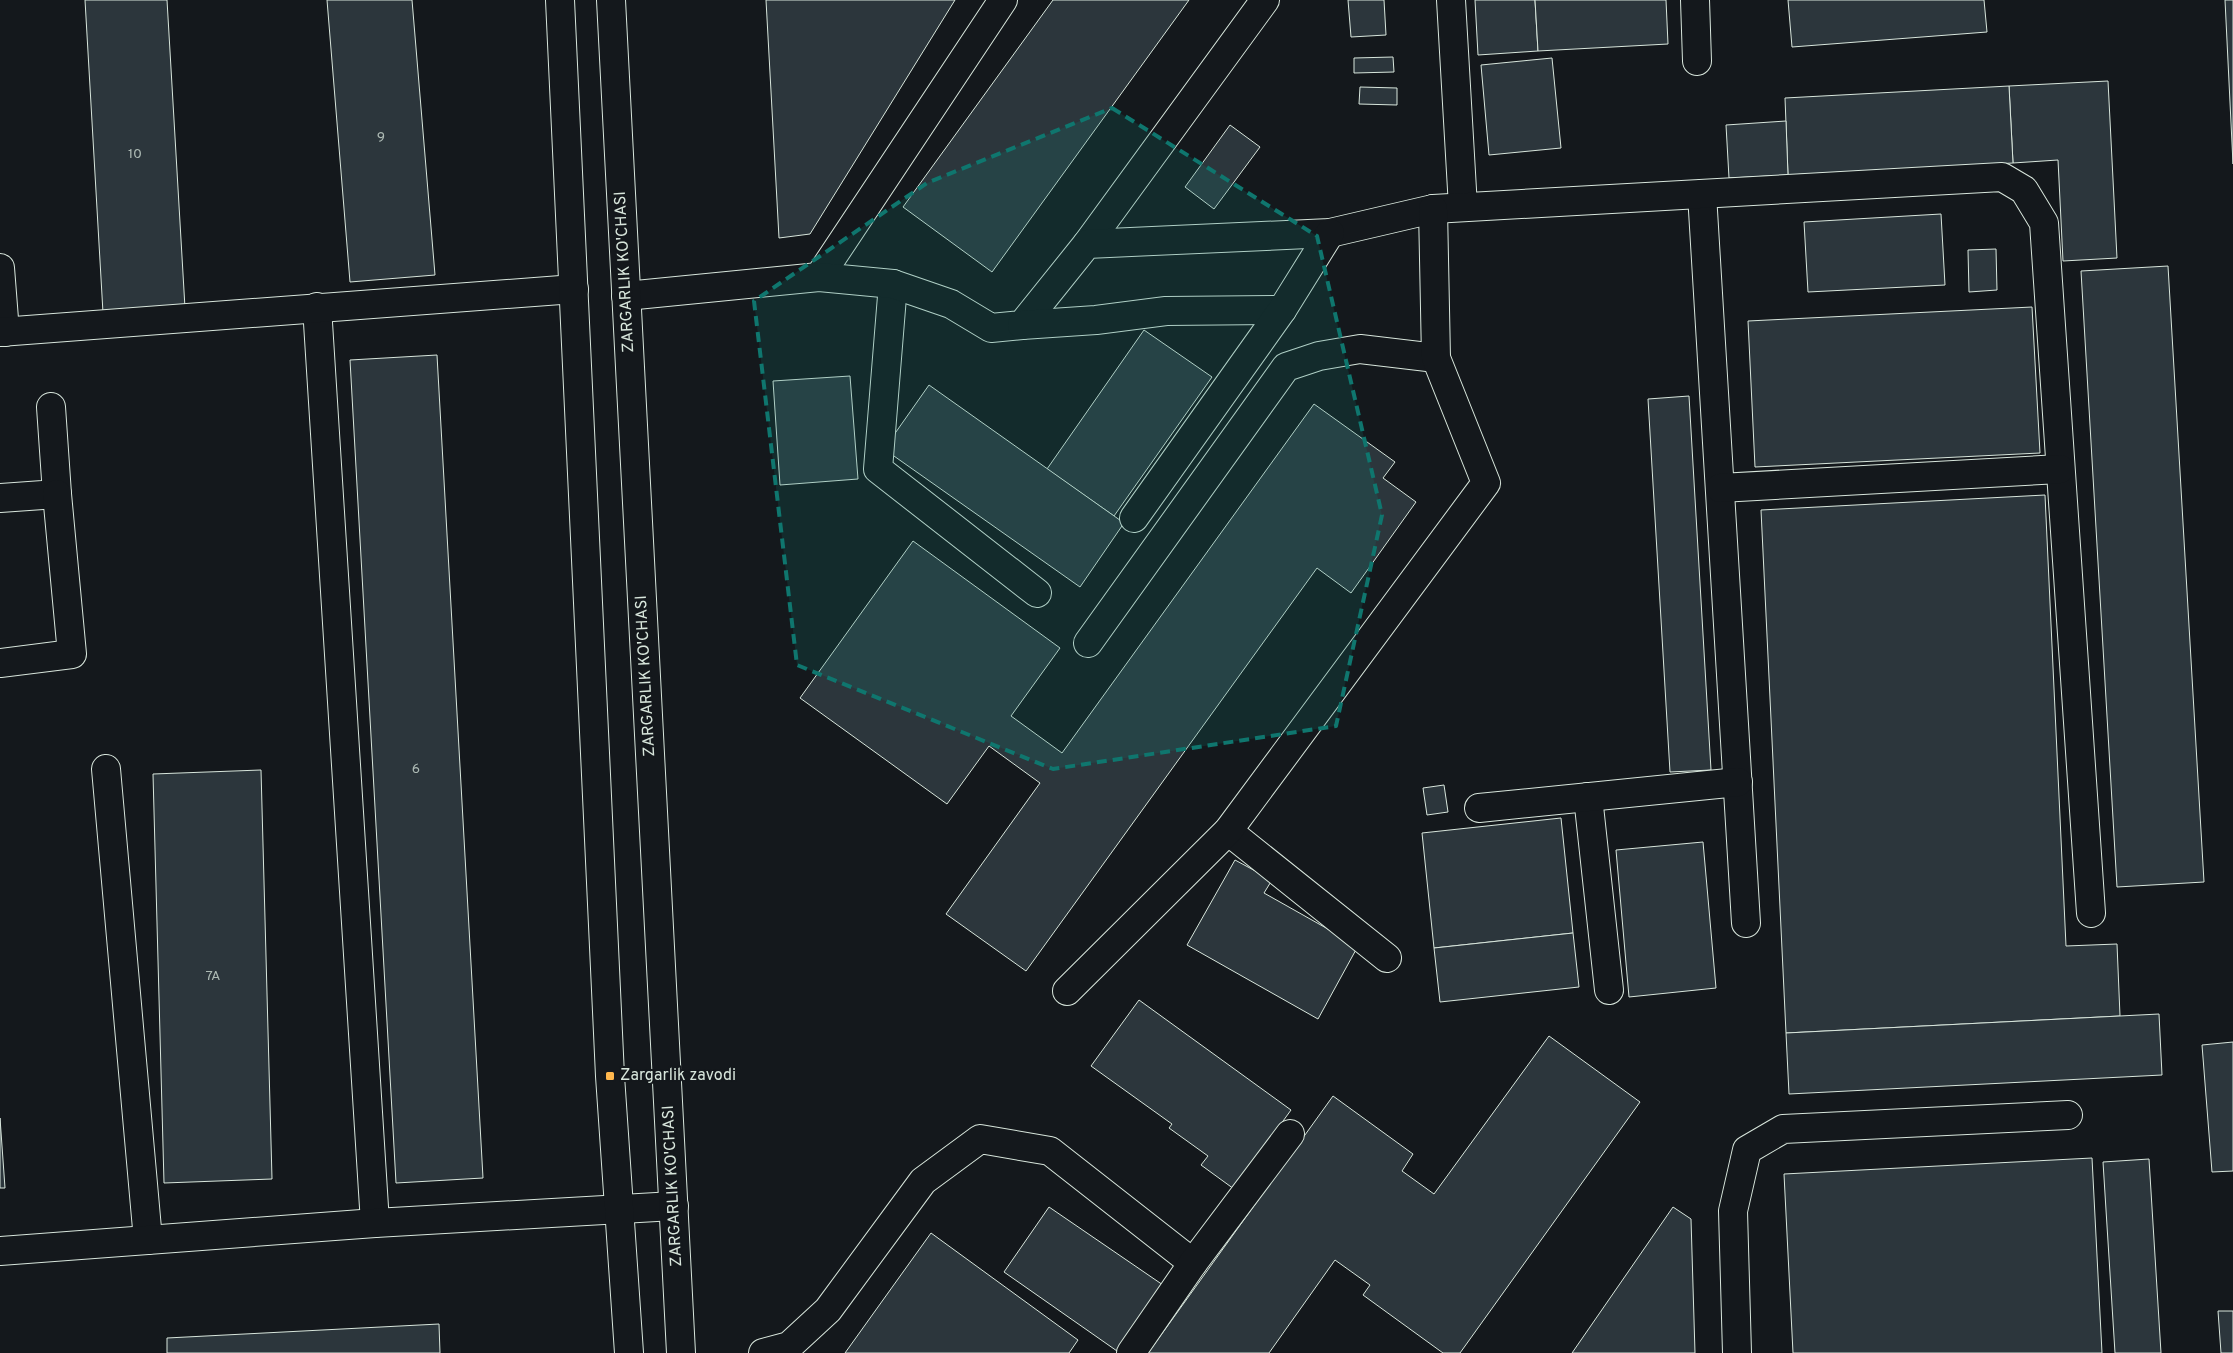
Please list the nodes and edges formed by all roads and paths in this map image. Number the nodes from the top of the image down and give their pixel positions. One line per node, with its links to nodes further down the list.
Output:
1 (560, 0): 16 (main road)
2 (611, 0): 17 (main road, ZARGARLIK KO'CHASI)
3 (1002, 0): 14 (main road)
4 (1265, 0): 12 (main road)
5 (1451, 0): 9 (main road)
6 (1695, 0): 7 (main road)
7 (1697, 61)
8 (1702, 194): 9 (main road); 24 (main road); 25 (main road)
9 (1463, 207): 10 (main road)
10 (1433, 209): 11 (main road); 22 (main road)
11 (1330, 233): 12 (main road); 19 (main road)
12 (1087, 244): 20 (main road)
13 (0, 268): 21 (main road)
14 (819, 277): 15 (main road); 17 (main road)
15 (892, 284): 20 (main road); 29 (main road)
16 (574, 289): 18 (main road); 45 (main road)
17 (626, 296): 44 (main road, ZARGARLIK KO'CHASI)
18 (317, 307): 21 (main road); 46 (main road)
19 (1282, 310): 20 (main road); 28 (main road)
20 (1022, 325)
21 (3, 332)
22 (1436, 358): 30 (main road); 36 (main road)
23 (51, 407): 26 (main road)
24 (2060, 469): 25 (main road); 37 (main road)
25 (1720, 488): 33 (main road)
26 (57, 494): 27 (main road); 31 (main road)
27 (0, 498)
28 (1134, 518)
29 (1037, 593)
30 (1088, 642)
31 (0, 663)
32 (106, 769): 47 (main road)
33 (1738, 782): 34 (main road); 38 (main road)
34 (1588, 797): 35 (main road); 40 (main road)
35 (1479, 808)
36 (1228, 831): 39 (main road); 41 (main road)
37 (2091, 913)
38 (1746, 923)
39 (1387, 958)
40 (1609, 990)
41 (1067, 991)
42 (2068, 1115): 54 (main road)
43 (1290, 1134): 49 (main road)
44 (674, 1206): 45 (main road); 51 (main road, ZARGARLIK KO'CHASI)
45 (619, 1208): 46 (main road); 50 (main road)
46 (375, 1223): 47 (main road)
47 (148, 1240): 48 (main road)
48 (0, 1251)
49 (1193, 1263): 52 (main road); 53 (main road)
50 (629, 1353)
51 (682, 1353)
52 (763, 1353)
53 (1131, 1353)
54 (1737, 1353)

